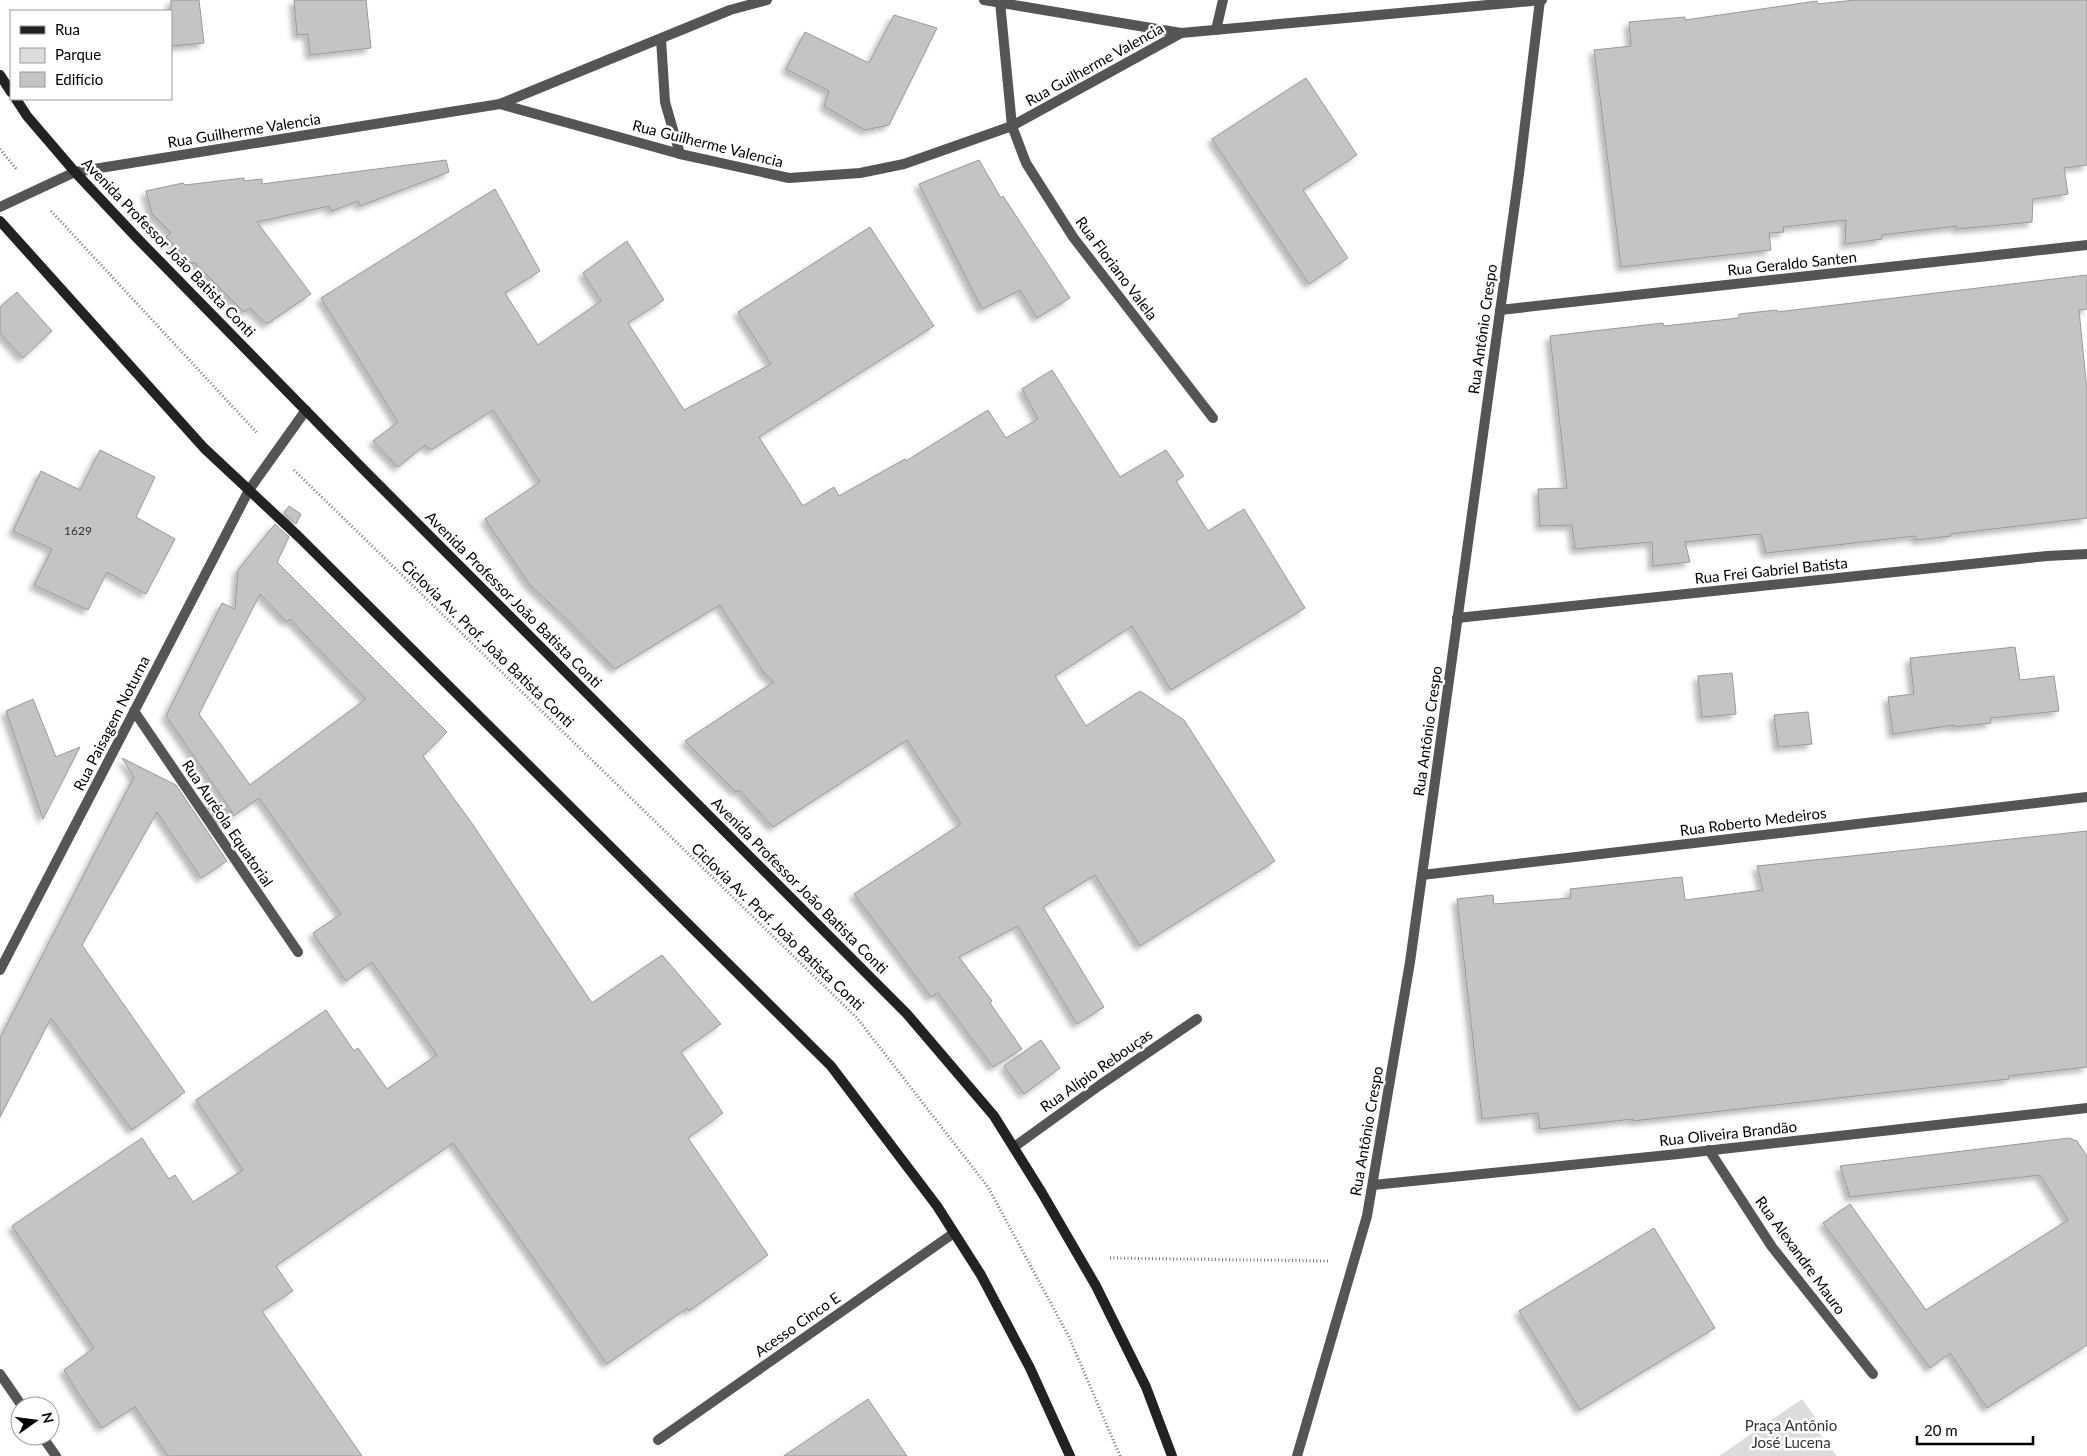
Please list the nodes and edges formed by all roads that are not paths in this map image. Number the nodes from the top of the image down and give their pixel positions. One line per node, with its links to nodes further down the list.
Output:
1 (767, 0): 8 (street, Rua Guilherme Valencia)
2 (984, 0): 5 (street, Rua Guilherme Valencia)
3 (1223, 0): 6 (street)
4 (1541, 0): 6 (street, Rua Guilherme Valencia); 19 (street, Rua Antônio Crespo)
5 (1000, 2): 7 (street, Rua Guilherme Valencia); 13 (street, Rua Floriano Valela)
6 (1216, 30): 7 (street, Rua Guilherme Valencia)
7 (1180, 32): 13 (street, Rua Guilherme Valencia)
8 (661, 39): 12 (street, Rua Guilherme Valencia); 14 (street)
9 (0, 75): 10 (main road)
10 (10, 90)
11 (17, 100): 15 (main road, Avenida Professor João Batista Conti)
12 (500, 104): 14 (street, Rua Guilherme Valencia); 15 (street, Rua Guilherme Valencia)
13 (1012, 126): 14 (street, Rua Guilherme Valencia); 21 (street, Rua Floriano Valela)
14 (680, 154)
15 (75, 172): 16 (street, Rua Guilherme Valencia); 20 (main road, Avenida Professor João Batista Conti)
16 (0, 207)
17 (0, 221): 22 (main road)
18 (2087, 245): 19 (street, Rua Geraldo Santen)
19 (1500, 310): 24 (street, Rua Antônio Crespo)
20 (306, 410): 22 (street); 32 (main road, Avenida Professor João Batista Conti)
21 (1213, 418)
22 (249, 490): 25 (street, Rua Paisagem Noturna); 35 (main road)
23 (2087, 554): 24 (street, Rua Frei Gabriel Batista)
24 (1458, 618): 27 (street, Rua Antônio Crespo)
25 (134, 711): 28 (street, Rua Auréola Equatorial); 29 (street, Rua Paisagem Noturna)
26 (2087, 797): 27 (street, Rua Roberto Medeiros)
27 (1422, 875): 34 (street, Rua Antônio Crespo)
28 (298, 952)
29 (0, 970)
30 (1197, 1019): 32 (street, Rua Alípio Rebouças)
31 (2087, 1108): 33 (street, Rua Oliveira Brandão)
32 (1014, 1148): 41 (main road, Avenida Professor João Batista Conti)
33 (1709, 1150): 34 (street, Rua Oliveira Brandão); 37 (street, Rua Alexandre Mauro)
34 (1373, 1185): 42 (street, Rua Antônio Crespo)
35 (954, 1233): 39 (street, Acesso Cinco E); 40 (main road)
36 (0, 1374): 38 (street)
37 (1873, 1374)
38 (15, 1396)
39 (658, 1440)
40 (1070, 1456)
41 (1172, 1456)
42 (1296, 1456)

